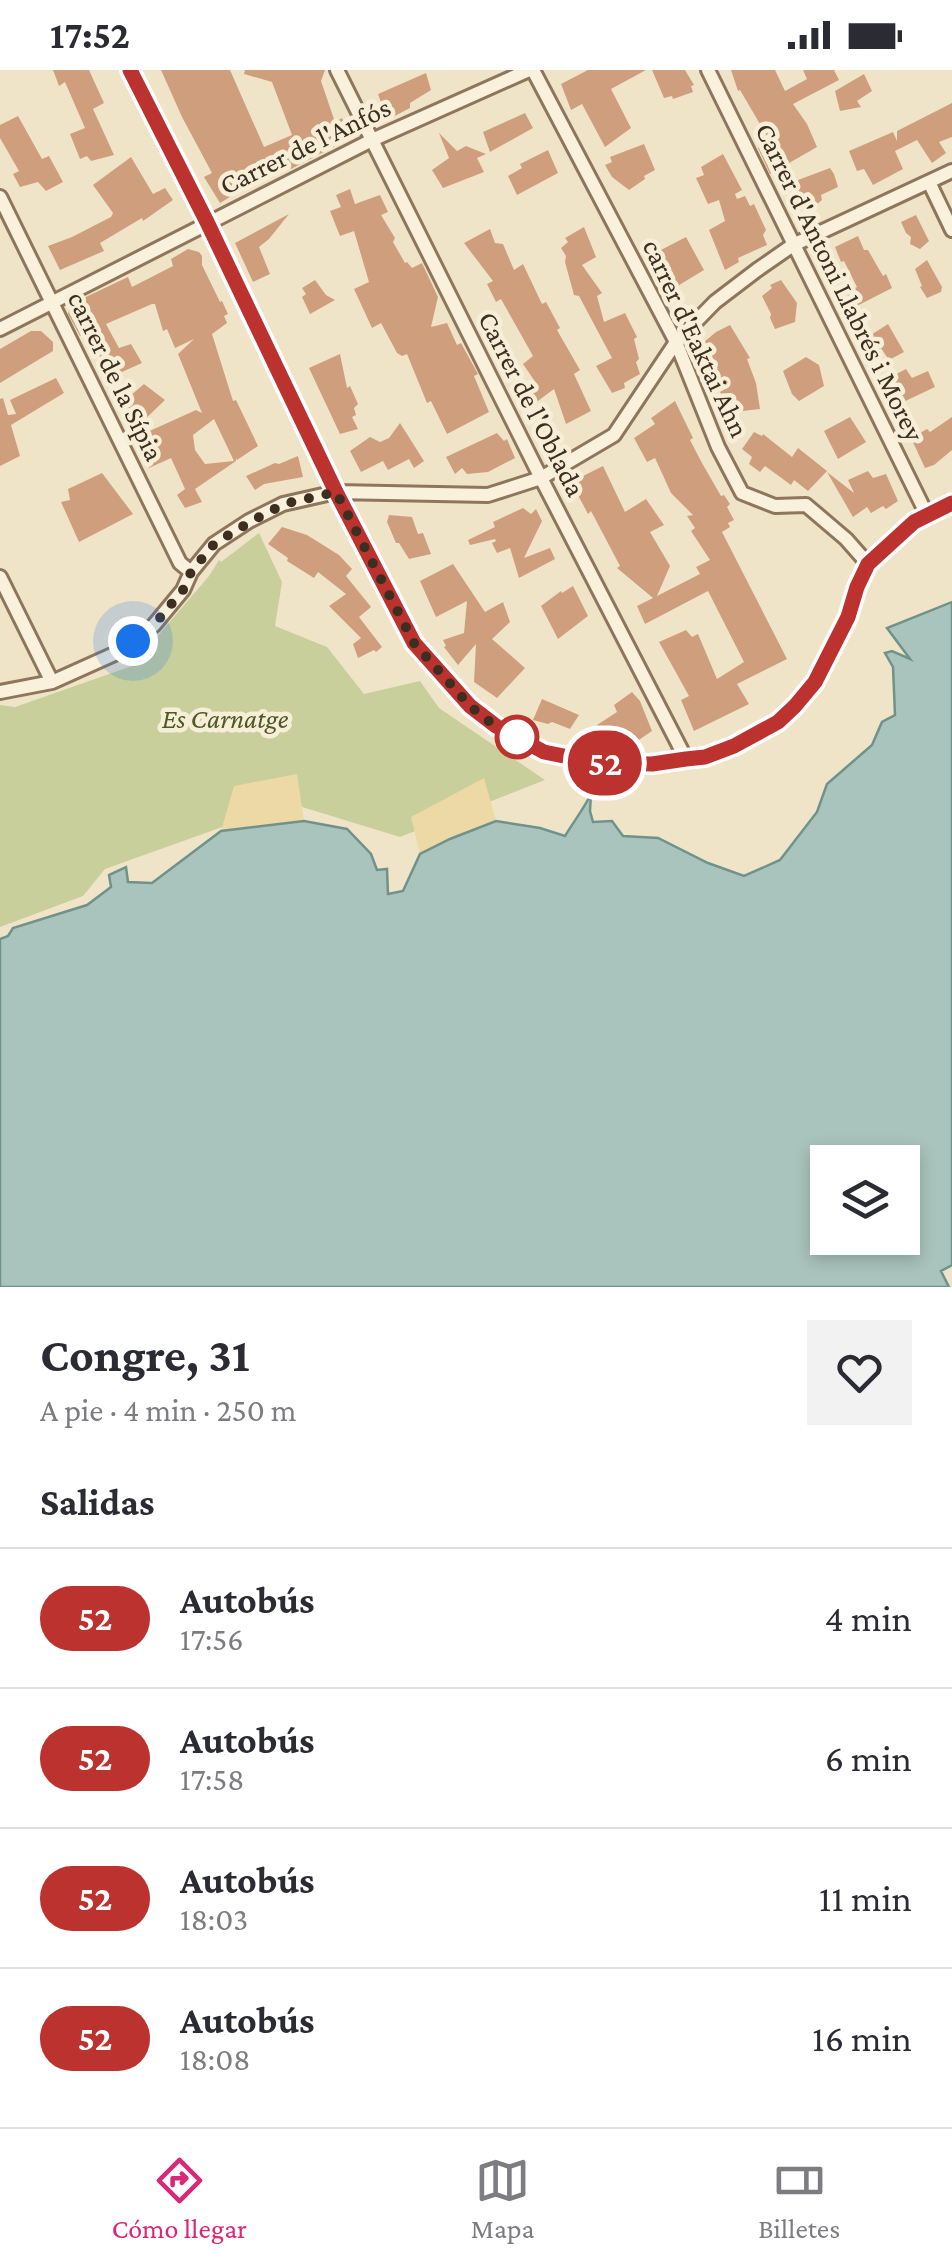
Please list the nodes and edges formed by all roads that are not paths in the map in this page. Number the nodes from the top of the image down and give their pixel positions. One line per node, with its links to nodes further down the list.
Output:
1 (130, 70): 9 (street)
2 (337, 70): 5 (street, Carrer de l'Oblada)
3 (531, 70): 5 (street, Carrer de l'Anfós); 14 (street, carrer d'Eaktai Ahn)
4 (708, 70): 11 (street, Carrer d'Antoni Llabrés i Morey)
5 (372, 140): 9 (street, Carrer de l'Anfós); 15 (street, Carrer de l'Oblada)
6 (952, 170): 7 (street)
7 (929, 182): 10 (street); 11 (street)
8 (0, 197): 12 (street, carrer de la Sípia)
9 (207, 222): 12 (street, Carrer de l'Anfós); 16 (street)
10 (952, 230)
11 (793, 244): 14 (street); 18 (street, Carrer d'Antoni Llabrés i Morey)
12 (52, 304): 13 (street, Carrer de l'Anfós); 20 (street, carrer de la Sípia)
13 (0, 329)
14 (676, 342): 15 (street); 19 (street, carrer d'Eaktai Ahn)
15 (542, 478): 16 (street); 24 (street, Carrer de l'Oblada)
16 (336, 492): 20 (street); 24 (street)
17 (952, 503): 18 (street)
18 (927, 515): 19 (street)
19 (868, 564): 24 (street)
20 (191, 572): 22 (street)
21 (0, 576): 22 (street)
22 (52, 682): 23 (street)
23 (0, 692)
24 (686, 759)

